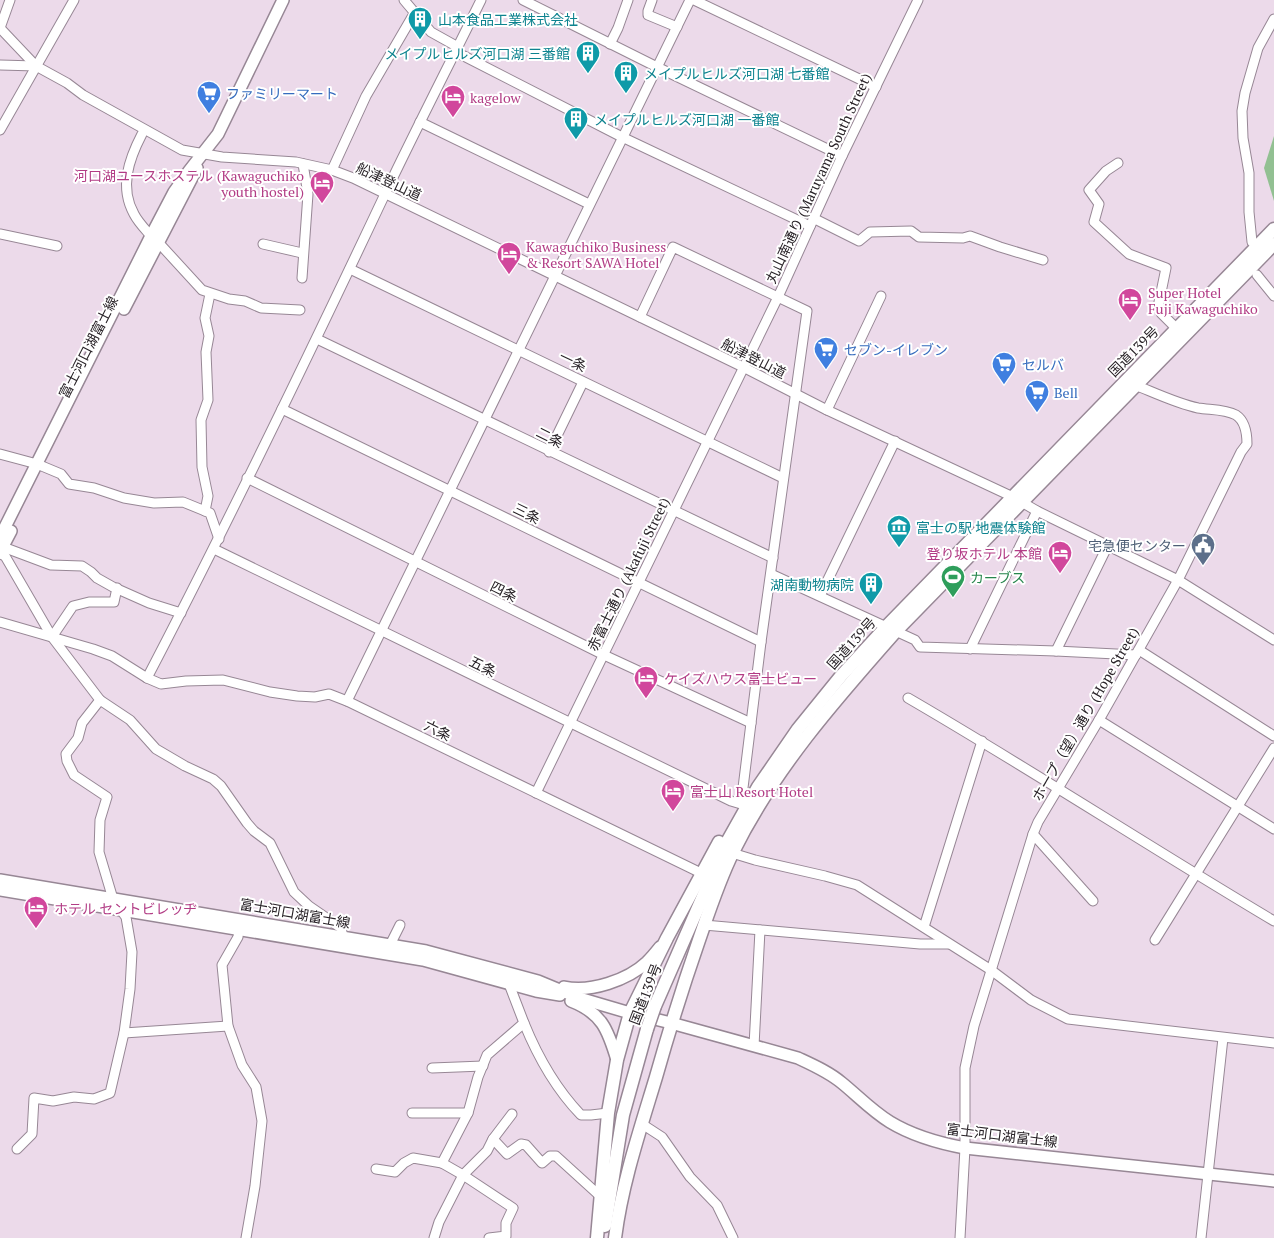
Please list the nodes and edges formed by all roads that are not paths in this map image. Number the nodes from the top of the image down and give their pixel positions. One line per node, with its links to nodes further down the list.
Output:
1 (10, 0): 13 (street)
2 (74, 0): 18 (street)
3 (283, 0): 25 (main road, 富士河口湖富士線)
4 (404, 0): 11 (street)
5 (481, 0): 16 (street)
6 (523, 0): 15 (street)
7 (628, 0): 15 (street)
8 (652, 0): 14 (street)
9 (692, 0): 14 (street); 20 (street)
10 (918, 0): 20 (street, 丸山南通り (Maruyama South Street))
11 (415, 12): 16 (street); 29 (street)
12 (1274, 19): 36 (street)
13 (0, 28): 18 (street)
14 (677, 28): 19 (street)
15 (610, 44): 19 (street)
16 (457, 49): 21 (street); 24 (street)
17 (0, 65): 18 (street)
18 (36, 66): 22 (street); 25 (street, 船津登山道)
19 (657, 67): 24 (street); 26 (street)
20 (876, 87): 26 (street, 丸山南通り (Maruyama South Street))
21 (420, 122): 30 (street); 31 (street)
22 (0, 130)
23 (142, 134): 35 (street)
24 (622, 136): 31 (street); 32 (street)
25 (202, 155): 28 (street, 船津登山道); 35 (main road, 富士河口湖富士線)
26 (842, 156): 32 (street, 丸山南通り (Maruyama South Street))
27 (1118, 163): 52 (street)
28 (303, 164): 29 (street, 船津登山道); 40 (street)
29 (332, 170): 30 (street, 船津登山道)
30 (385, 194): 42 (street); 44 (street, 船津登山道)
31 (590, 204): 44 (street)
32 (812, 222): 41 (street); 49 (street, 丸山南通り (Maruyama South Street))
33 (1274, 229): 52 (highway, 国道139号)
34 (0, 234): 39 (street)
35 (154, 239): 46 (street); 66 (main road, 富士河口湖富士線)
36 (1252, 242)
37 (263, 244): 40 (street)
38 (1274, 244): 57 (highway, 国道139号)
39 (57, 246)
40 (302, 253): 45 (street)
41 (1043, 260)
42 (350, 269): 53 (street); 54 (street, 一条)
43 (1258, 275): 48 (street)
44 (554, 276): 51 (street, 船津登山道); 54 (street)
45 (302, 278)
46 (210, 294): 50 (street); 71 (street)
47 (881, 296): 60 (street)
48 (1274, 296)
49 (778, 297): 51 (street); 55 (street, 丸山南通り (Maruyama South Street)); 58 (street)
50 (300, 310)
51 (640, 317): 55 (street, 船津登山道)
52 (1177, 328): 70 (highway, 国道139号)
53 (317, 339): 59 (street); 61 (street, 二条)
54 (518, 351): 56 (street, 一条); 61 (street)
55 (743, 367): 58 (street, 船津登山道); 62 (street, 赤富士通り (Akafuji Street))
56 (584, 382): 62 (street, 一条); 64 (street)
57 (1135, 385): 70 (highway, 国道139号); 81 (street, ホープ（望）通り (Hope Street))
58 (796, 394): 60 (street, 船津登山道); 68 (street)
59 (282, 409): 67 (street); 69 (street, 三条)
60 (827, 410): 63 (street, 船津登山道)
61 (484, 420): 64 (street, 二条); 69 (street)
62 (707, 441): 68 (street, 一条); 72 (street, 赤富士通り (Akafuji Street))
63 (895, 441): 70 (street, 船津登山道); 84 (street)
64 (550, 452): 72 (street, 二条)
65 (0, 454): 66 (street)
66 (40, 466): 71 (street); 75 (main road, 富士河口湖富士線)
67 (247, 478): 74 (street); 79 (street, 四条)
68 (783, 478): 78 (street)
69 (450, 491): 79 (street); 82 (street, 三条)
70 (1018, 499): 73 (street, 船津登山道); 87 (highway, 国道139号)
71 (205, 511): 74 (street)
72 (673, 511): 78 (street, 二条); 82 (street, 赤富士通り (Akafuji Street))
73 (1037, 511): 76 (street, 船津登山道); 92 (street)
74 (219, 539): 77 (street)
75 (1, 544): 83 (street); 89 (street)
76 (1108, 545): 81 (street, 船津登山道); 93 (street)
77 (214, 549): 85 (street); 88 (street, 五条)
78 (773, 558): 80 (street)
79 (414, 563): 88 (street); 95 (street, 四条)
80 (771, 574): 84 (street); 91 (street)
81 (1178, 580): 90 (street, 船津登山道); 94 (street, ホープ（望）通り (Hope Street))
82 (639, 583): 91 (street, 三条); 95 (street, 赤富士通り (Akafuji Street))
83 (117, 588): 85 (street); 89 (street)
84 (820, 596): 87 (street)
85 (181, 613): 96 (street)
86 (0, 622): 89 (street)
87 (891, 629): 92 (street); 106 (highway, 国道139号); 113 (highway, 国道139号)
88 (380, 631): 99 (street); 102 (street, 五条)
89 (52, 637): 96 (street); 98 (street)
90 (1274, 640)
91 (761, 642): 101 (street)
92 (970, 649): 93 (street)
93 (1056, 651): 94 (street)
94 (1137, 652): 100 (street, ホープ（望）通り (Hope Street)); 103 (street)
95 (604, 655): 101 (street, 四条); 102 (street, 赤富士通り (Akafuji Street))
96 (147, 678): 99 (street, 六条)
97 (908, 698): 104 (street)
98 (100, 700): 118 (street); 129 (street)
99 (347, 701): 108 (street, 六条)
100 (1099, 720): 107 (street, ホープ（望）通り (Hope Street)); 110 (street)
101 (751, 723): 109 (street)
102 (570, 724): 108 (street, 赤富士通り (Akafuji Street)); 109 (street, 五条)
103 (1274, 736)
104 (982, 741): 107 (street); 124 (street)
105 (1274, 748): 110 (street)
106 (758, 787): 109 (highway); 164 (highway, 国道139号, bridge)
107 (1057, 789): 112 (street, ホープ（望）通り (Hope Street)); 115 (street)
108 (536, 793): 114 (street, 六条)
109 (741, 804): 114 (highway)
110 (1238, 806): 111 (street); 115 (street)
111 (1274, 828)
112 (1034, 834): 119 (street); 132 (street, ホープ（望）通り (Hope Street))
113 (732, 853): 123 (highway, 国道139号); 124 (street)
114 (701, 873): 127 (highway)
115 (1195, 874): 121 (street); 128 (street)
116 (0, 880): 118 (main road, 富士河口湖富士線)
117 (0, 890): 120 (main road, 富士河口湖富士線)
118 (113, 899): 120 (street); 129 (main road, 富士河口湖富士線)
119 (1094, 901)
120 (120, 909): 125 (main road, 富士河口湖富士線); 139 (street)
121 (1274, 921)
122 (400, 925): 131 (street)
123 (704, 925): 126 (street); 137 (highway, 国道139号)
124 (924, 926): 130 (street)
125 (239, 929): 129 (main road, 富士河口湖富士線); 138 (street)
126 (760, 930): 130 (street); 142 (street)
127 (667, 938): 134 (main road); 135 (highway)
128 (1155, 940)
129 (340, 942): 131 (main road, 富士河口湖富士線)
130 (949, 944): 132 (street)
131 (388, 949): 133 (main road, 富士河口湖富士線)
132 (992, 970): 140 (street); 152 (street, ホープ（望）通り (Hope Street))
133 (511, 979): 134 (main road, 富士河口湖富士線); 136 (street)
134 (537, 986): 135 (main road, 富士河口湖富士線); 143 (main road)
135 (630, 1013): 137 (main road, 富士河口湖富士線); 143 (highway)
136 (524, 1023): 144 (street); 148 (street)
137 (671, 1023): 142 (main road, 富士河口湖富士線); 150 (highway, 国道139号)
138 (228, 1026): 139 (street); 160 (street)
139 (124, 1033): 153 (street)
140 (1223, 1038): 141 (street); 156 (street)
141 (1274, 1043)
142 (754, 1046): 152 (main road, 富士河口湖富士線)
143 (616, 1060): 148 (highway)
144 (483, 1066): 145 (street); 147 (street)
145 (432, 1068)
146 (412, 1113): 147 (street)
147 (468, 1113): 154 (street)
148 (608, 1113): 159 (highway)
149 (512, 1114): 151 (street)
150 (642, 1124): 165 (highway, 国道139号); 166 (street)
151 (493, 1139): 157 (street); 159 (street)
152 (966, 1148): 156 (main road, 富士河口湖富士線); 167 (street, ホープ（望）通り (Hope Street))
153 (17, 1149)
154 (442, 1163): 155 (street); 157 (street)
155 (376, 1169)
156 (1208, 1174): 158 (main road, 富士河口湖富士線); 168 (street)
157 (464, 1175): 161 (street); 162 (street)
158 (1274, 1181)
159 (600, 1196): 163 (highway)
160 (246, 1238)
161 (434, 1238)
162 (489, 1238)
163 (597, 1238)
164 (603, 1238)
165 (615, 1238)
166 (733, 1238)
167 (960, 1238)
168 (1201, 1238)

